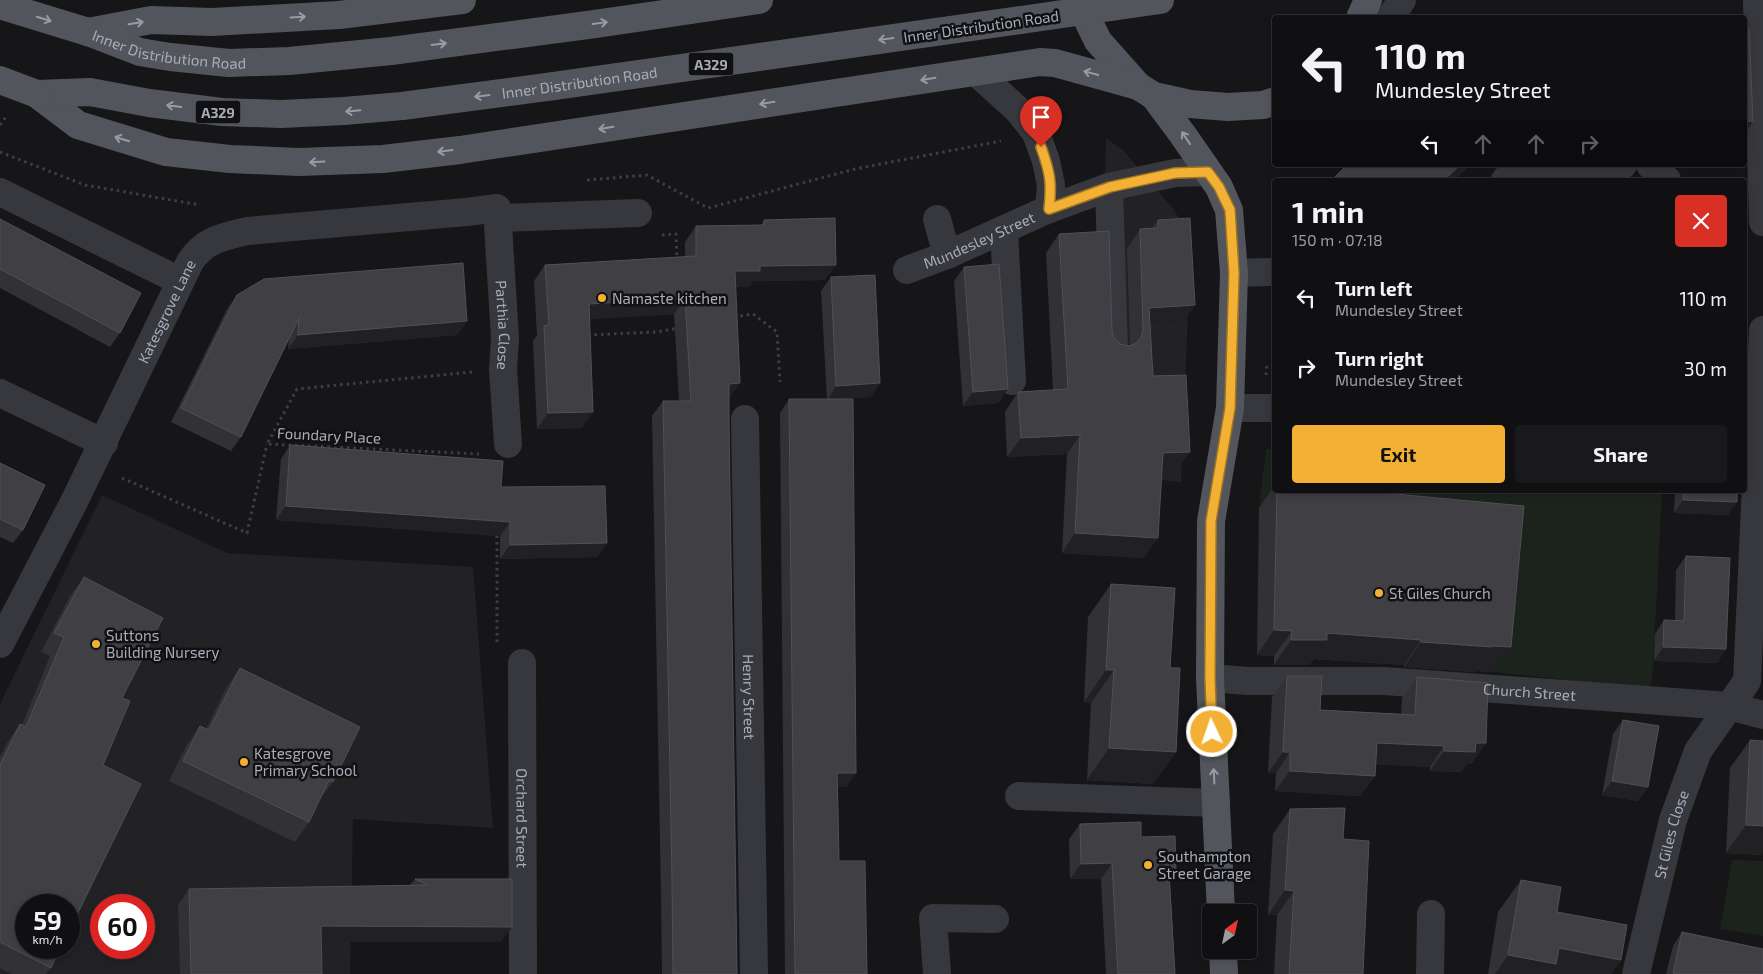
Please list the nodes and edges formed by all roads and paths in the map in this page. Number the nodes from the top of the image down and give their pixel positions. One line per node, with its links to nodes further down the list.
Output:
1 (462, 0): 11 (main road, one-way to 1)
2 (759, 0): 11 (main road, Inner Distribution Road, one-way to 2)
3 (1078, 0): 14 (main road)
4 (1160, 0): 15 (main road, Inner Distribution Road / A329, one-way to 15, bridge)
5 (1368, 0): 9 (main road)
6 (1402, 0): 10 (street)
7 (1757, 0): 26 (street)
8 (0, 5): 11 (main road, Inner Distribution Road, one-way to 11, bridge)
9 (1361, 15)
10 (1392, 15)
11 (88, 32)
12 (976, 72): 14 (main road, A329, one-way to 12); 15 (main road, A329, one-way to 15); 30 (street, Mundesley Street)
13 (0, 80): 15 (main road, Inner Distribution Road / A329, bridge)
14 (1146, 91): 16 (main road); 21 (main road, one-way to 14)
15 (36, 94)
16 (1272, 102)
17 (1007, 140): 22 (path)
18 (0, 152): 29 (path)
19 (1614, 167): 23 (street)
20 (1652, 167): 25 (street)
21 (1208, 172): 27 (street, Mundesley Street); 40 (main road)
22 (647, 174)
23 (1582, 175): 24 (street)
24 (1507, 178)
25 (1665, 178)
26 (1754, 186): 34 (street)
27 (1110, 187): 30 (street, Mundesley Street); 46 (street)
28 (0, 192): 41 (street)
29 (200, 205)
30 (1049, 209): 35 (street, Mundesley Street)
31 (498, 213): 32 (street, Katesgrove Lane); 41 (street, Katesgrove Lane); 47 (street, Parthia Close)
32 (638, 213): 37 (path)
33 (937, 220): 36 (street)
34 (1763, 222)
35 (1004, 231): 36 (street, Mundesley Street); 48 (street)
36 (947, 255): 38 (street, Mundesley Street)
37 (677, 262)
38 (908, 270)
39 (1270, 272): 40 (street)
40 (1234, 273): 52 (main road)
41 (180, 282): 57 (street, Katesgrove Lane)
42 (728, 318): 49 (path)
43 (680, 328): 45 (path)
44 (1763, 330): 50 (street)
45 (579, 335)
46 (1114, 350)
47 (503, 369): 55 (path, Foundary Place); 56 (street, Parthia Close)
48 (1012, 381)
49 (780, 382)
50 (1753, 384): 63 (street)
51 (0, 392): 57 (street)
52 (1230, 408): 53 (street); 62 (main road)
53 (1272, 408)
54 (746, 419): 72 (street, Henry Street)
55 (266, 444): 56 (path, Foundary Place); 57 (path)
56 (508, 444)
57 (98, 454): 60 (street, Katesgrove Lane)
58 (497, 532): 59 (path)
59 (497, 643)
60 (0, 644)
61 (522, 663): 71 (street, Orchard Street)
62 (1210, 678): 63 (street, Church Street); 66 (main road, one-way to 62)
63 (1729, 706): 64 (street, Church Street); 76 (street, St Giles Close)
64 (1763, 715)
65 (1019, 796): 66 (street)
66 (1216, 803): 67 (main road)
67 (1221, 904)
68 (1430, 914): 75 (street)
69 (995, 919): 73 (street)
70 (1223, 959): 74 (main road)
71 (523, 974)
72 (754, 974)
73 (937, 974)
74 (1224, 974)
75 (1430, 974)
76 (1636, 974)

